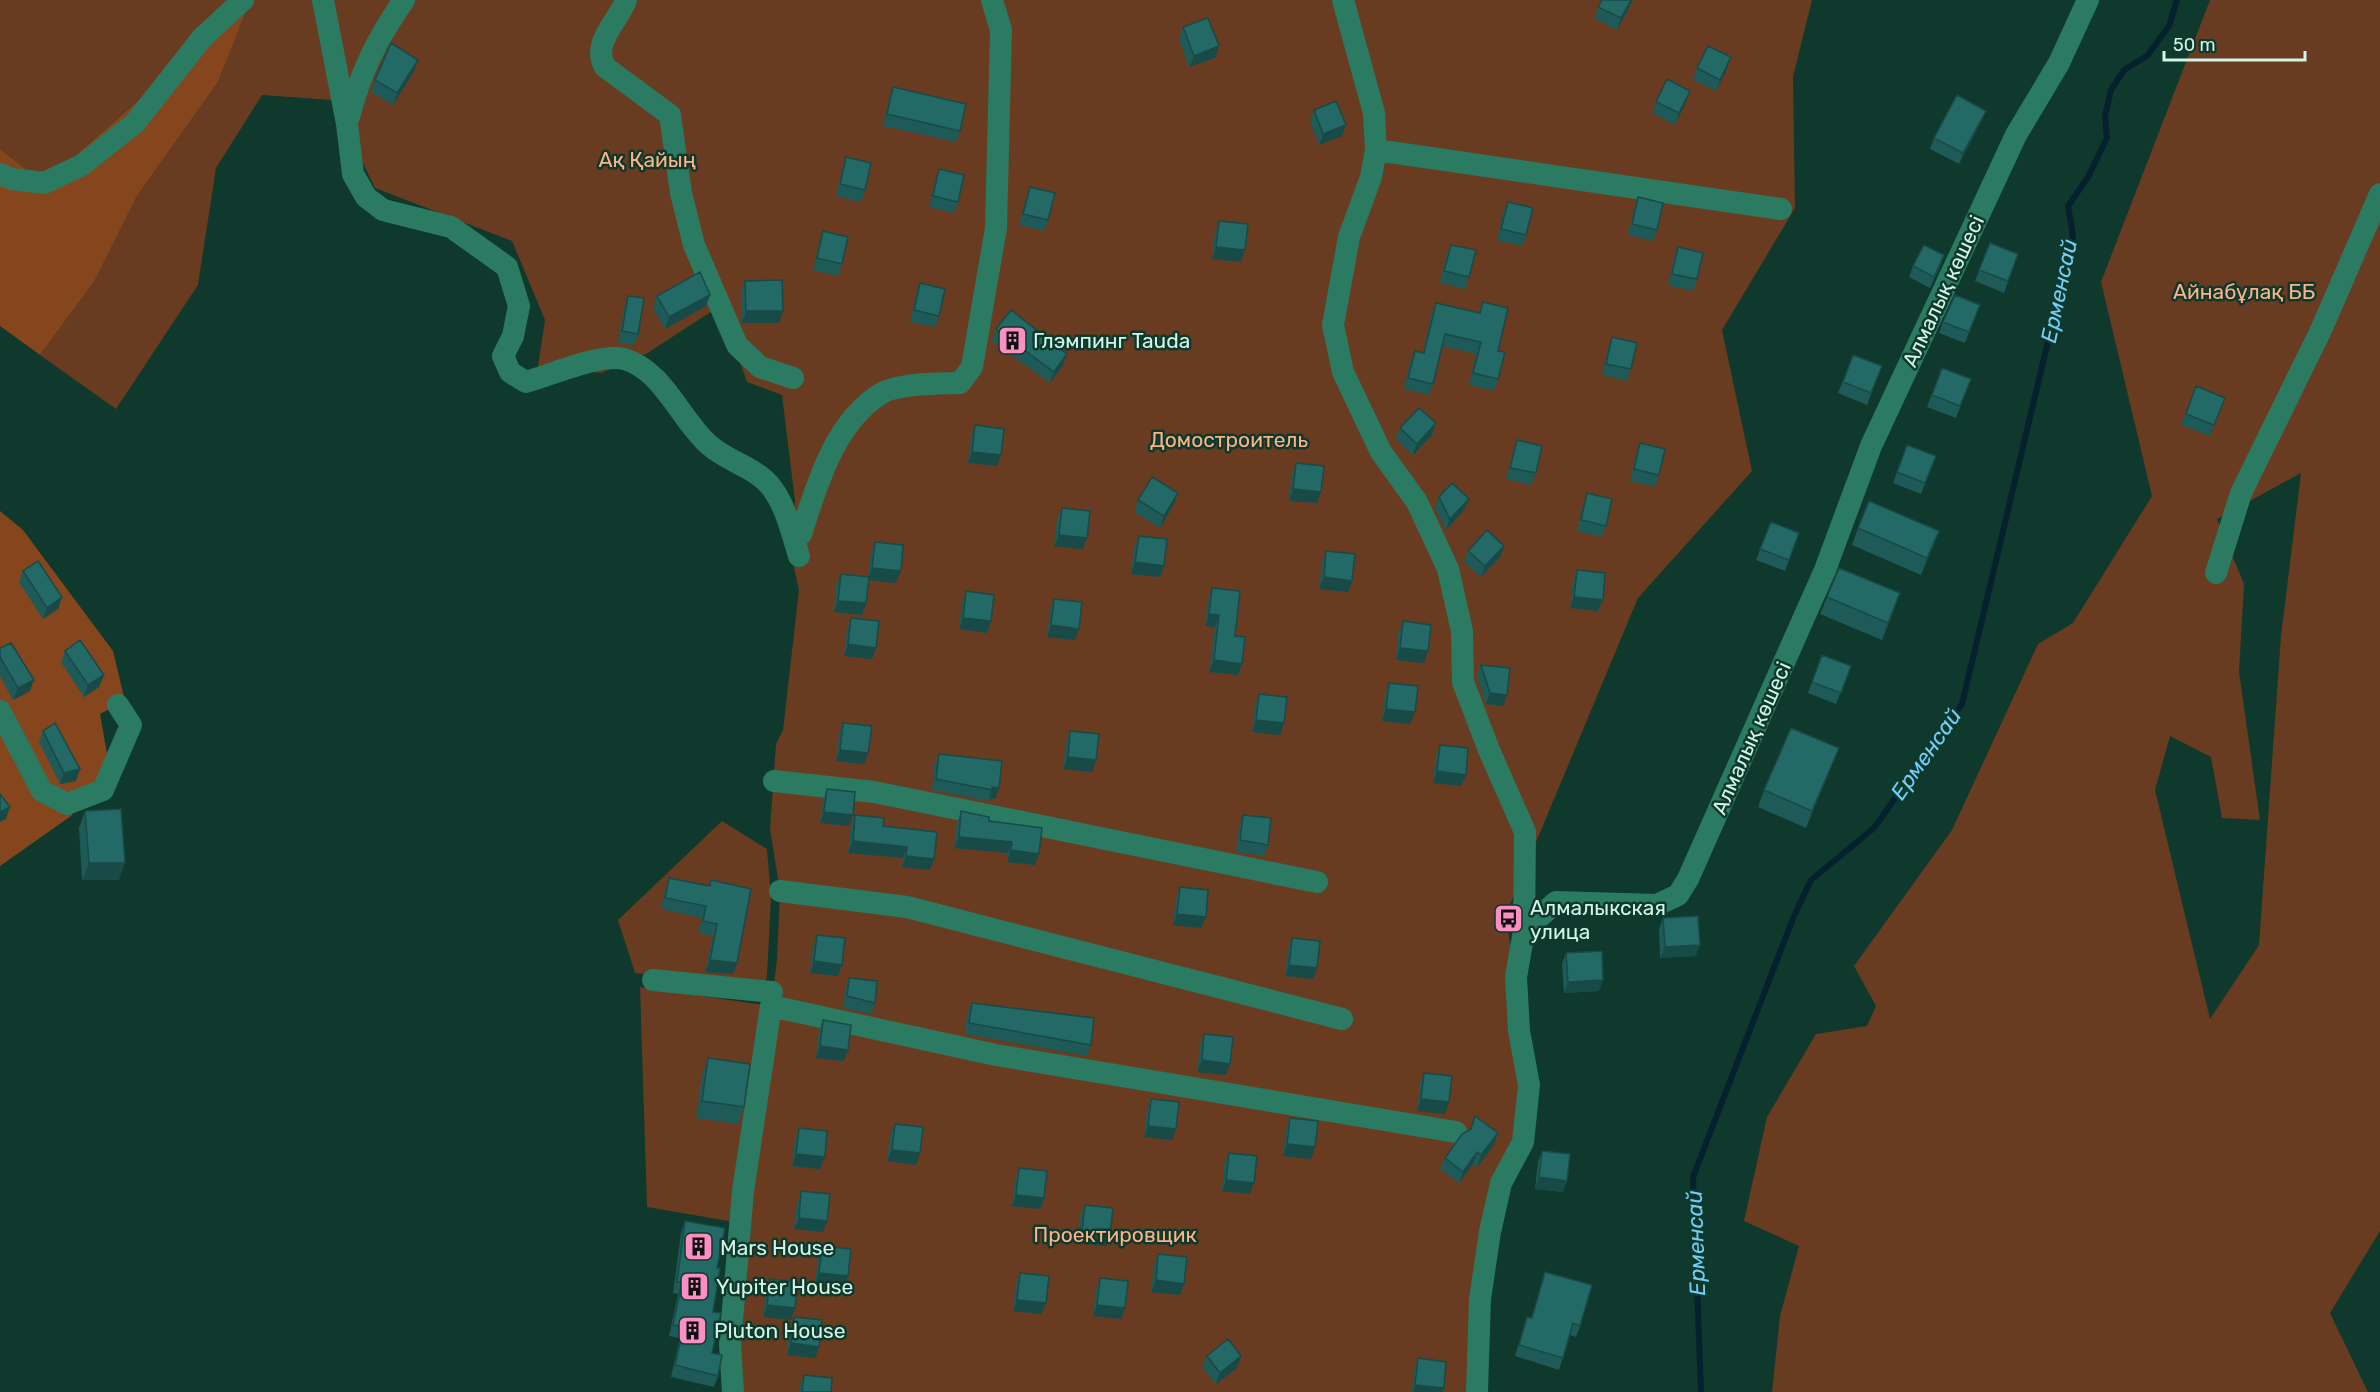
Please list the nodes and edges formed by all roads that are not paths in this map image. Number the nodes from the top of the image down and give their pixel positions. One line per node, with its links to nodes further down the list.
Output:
1 (243, 0): 10 (street)
2 (323, 0): 8 (street)
3 (404, 0): 8 (street)
4 (626, 0): 13 (street)
5 (992, 0): 8 (street)
6 (1343, 0): 9 (street)
7 (2088, 0): 20 (street, Алмалық көшесі)
8 (347, 124)
9 (1376, 150): 12 (street); 20 (street)
10 (0, 174)
11 (2380, 194): 14 (street)
12 (1781, 209)
13 (793, 378)
14 (2216, 573)
15 (118, 705): 16 (street)
16 (0, 711)
17 (774, 782): 18 (street)
18 (1317, 882)
19 (780, 891): 23 (street)
20 (1524, 931): 26 (street)
21 (653, 980): 22 (street)
22 (771, 999): 24 (street); 25 (street)
23 (1342, 1019)
24 (1456, 1132)
25 (733, 1392)
26 (1477, 1392)

